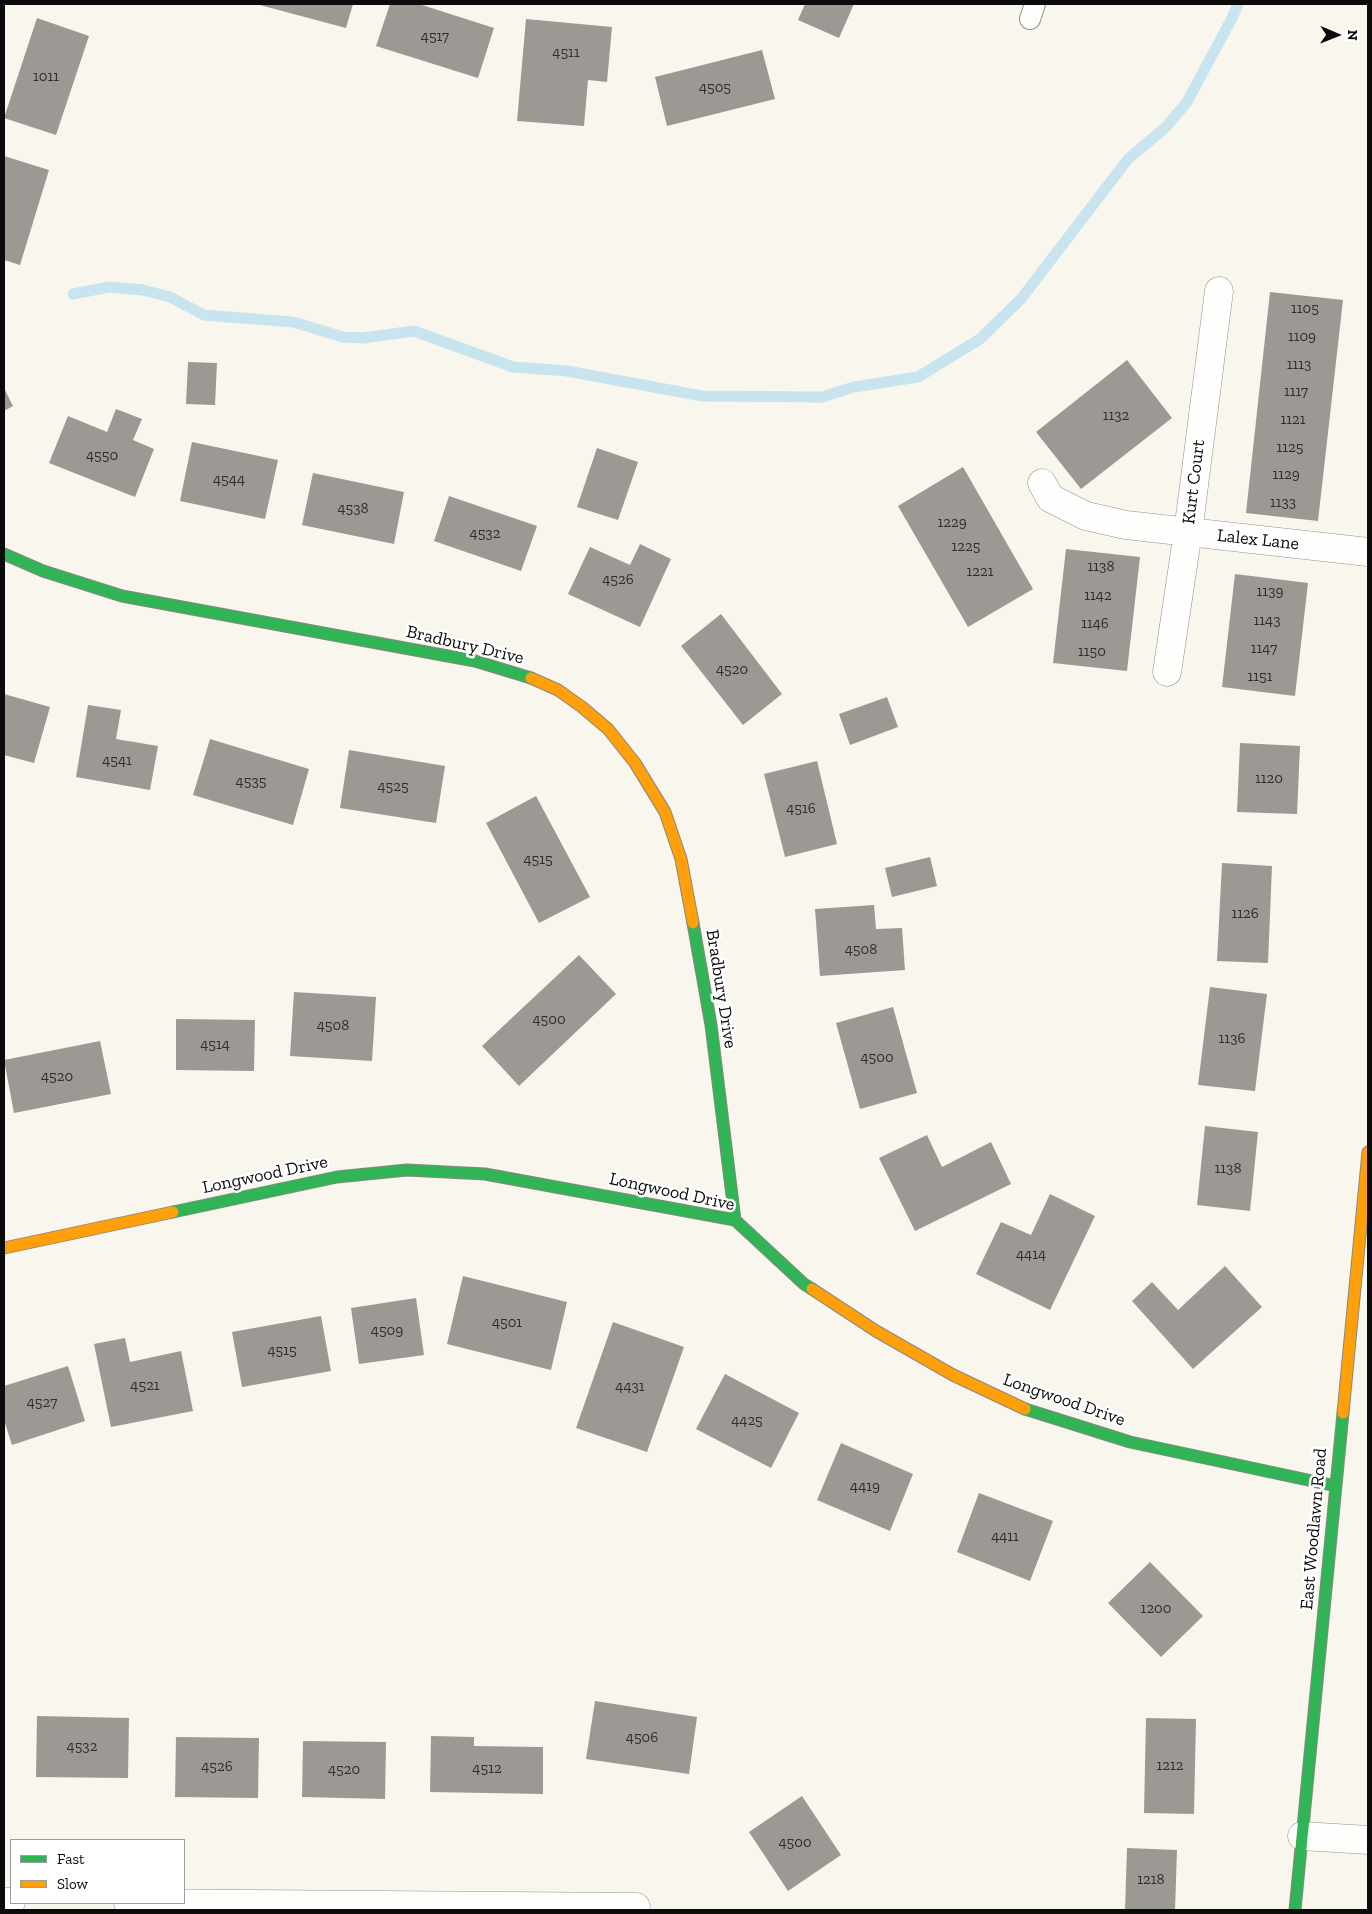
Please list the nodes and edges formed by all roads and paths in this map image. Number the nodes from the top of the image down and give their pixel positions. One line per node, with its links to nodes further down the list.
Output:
1 (1219, 291): 3 (street, Kurt Court)
2 (1042, 483): 3 (street, Lalex Lane)
3 (1188, 532): 4 (street, Lalex Lane); 6 (street, Kurt Court)
4 (1368, 552)
5 (4, 554): 8 (street, Bradbury Drive)
6 (1166, 672)
7 (1368, 1154): 10 (street, East Woodlawn Road)
8 (735, 1220): 9 (street, Longwood Drive); 10 (street, Longwood Drive)
9 (4, 1248)
10 (1336, 1486): 11 (street, East Woodlawn Road)
11 (1302, 1836): 12 (street); 15 (street, East Woodlawn Road)
12 (1368, 1840)
13 (185, 1903): 14 (street)
14 (636, 1907)
15 (1295, 1910)

